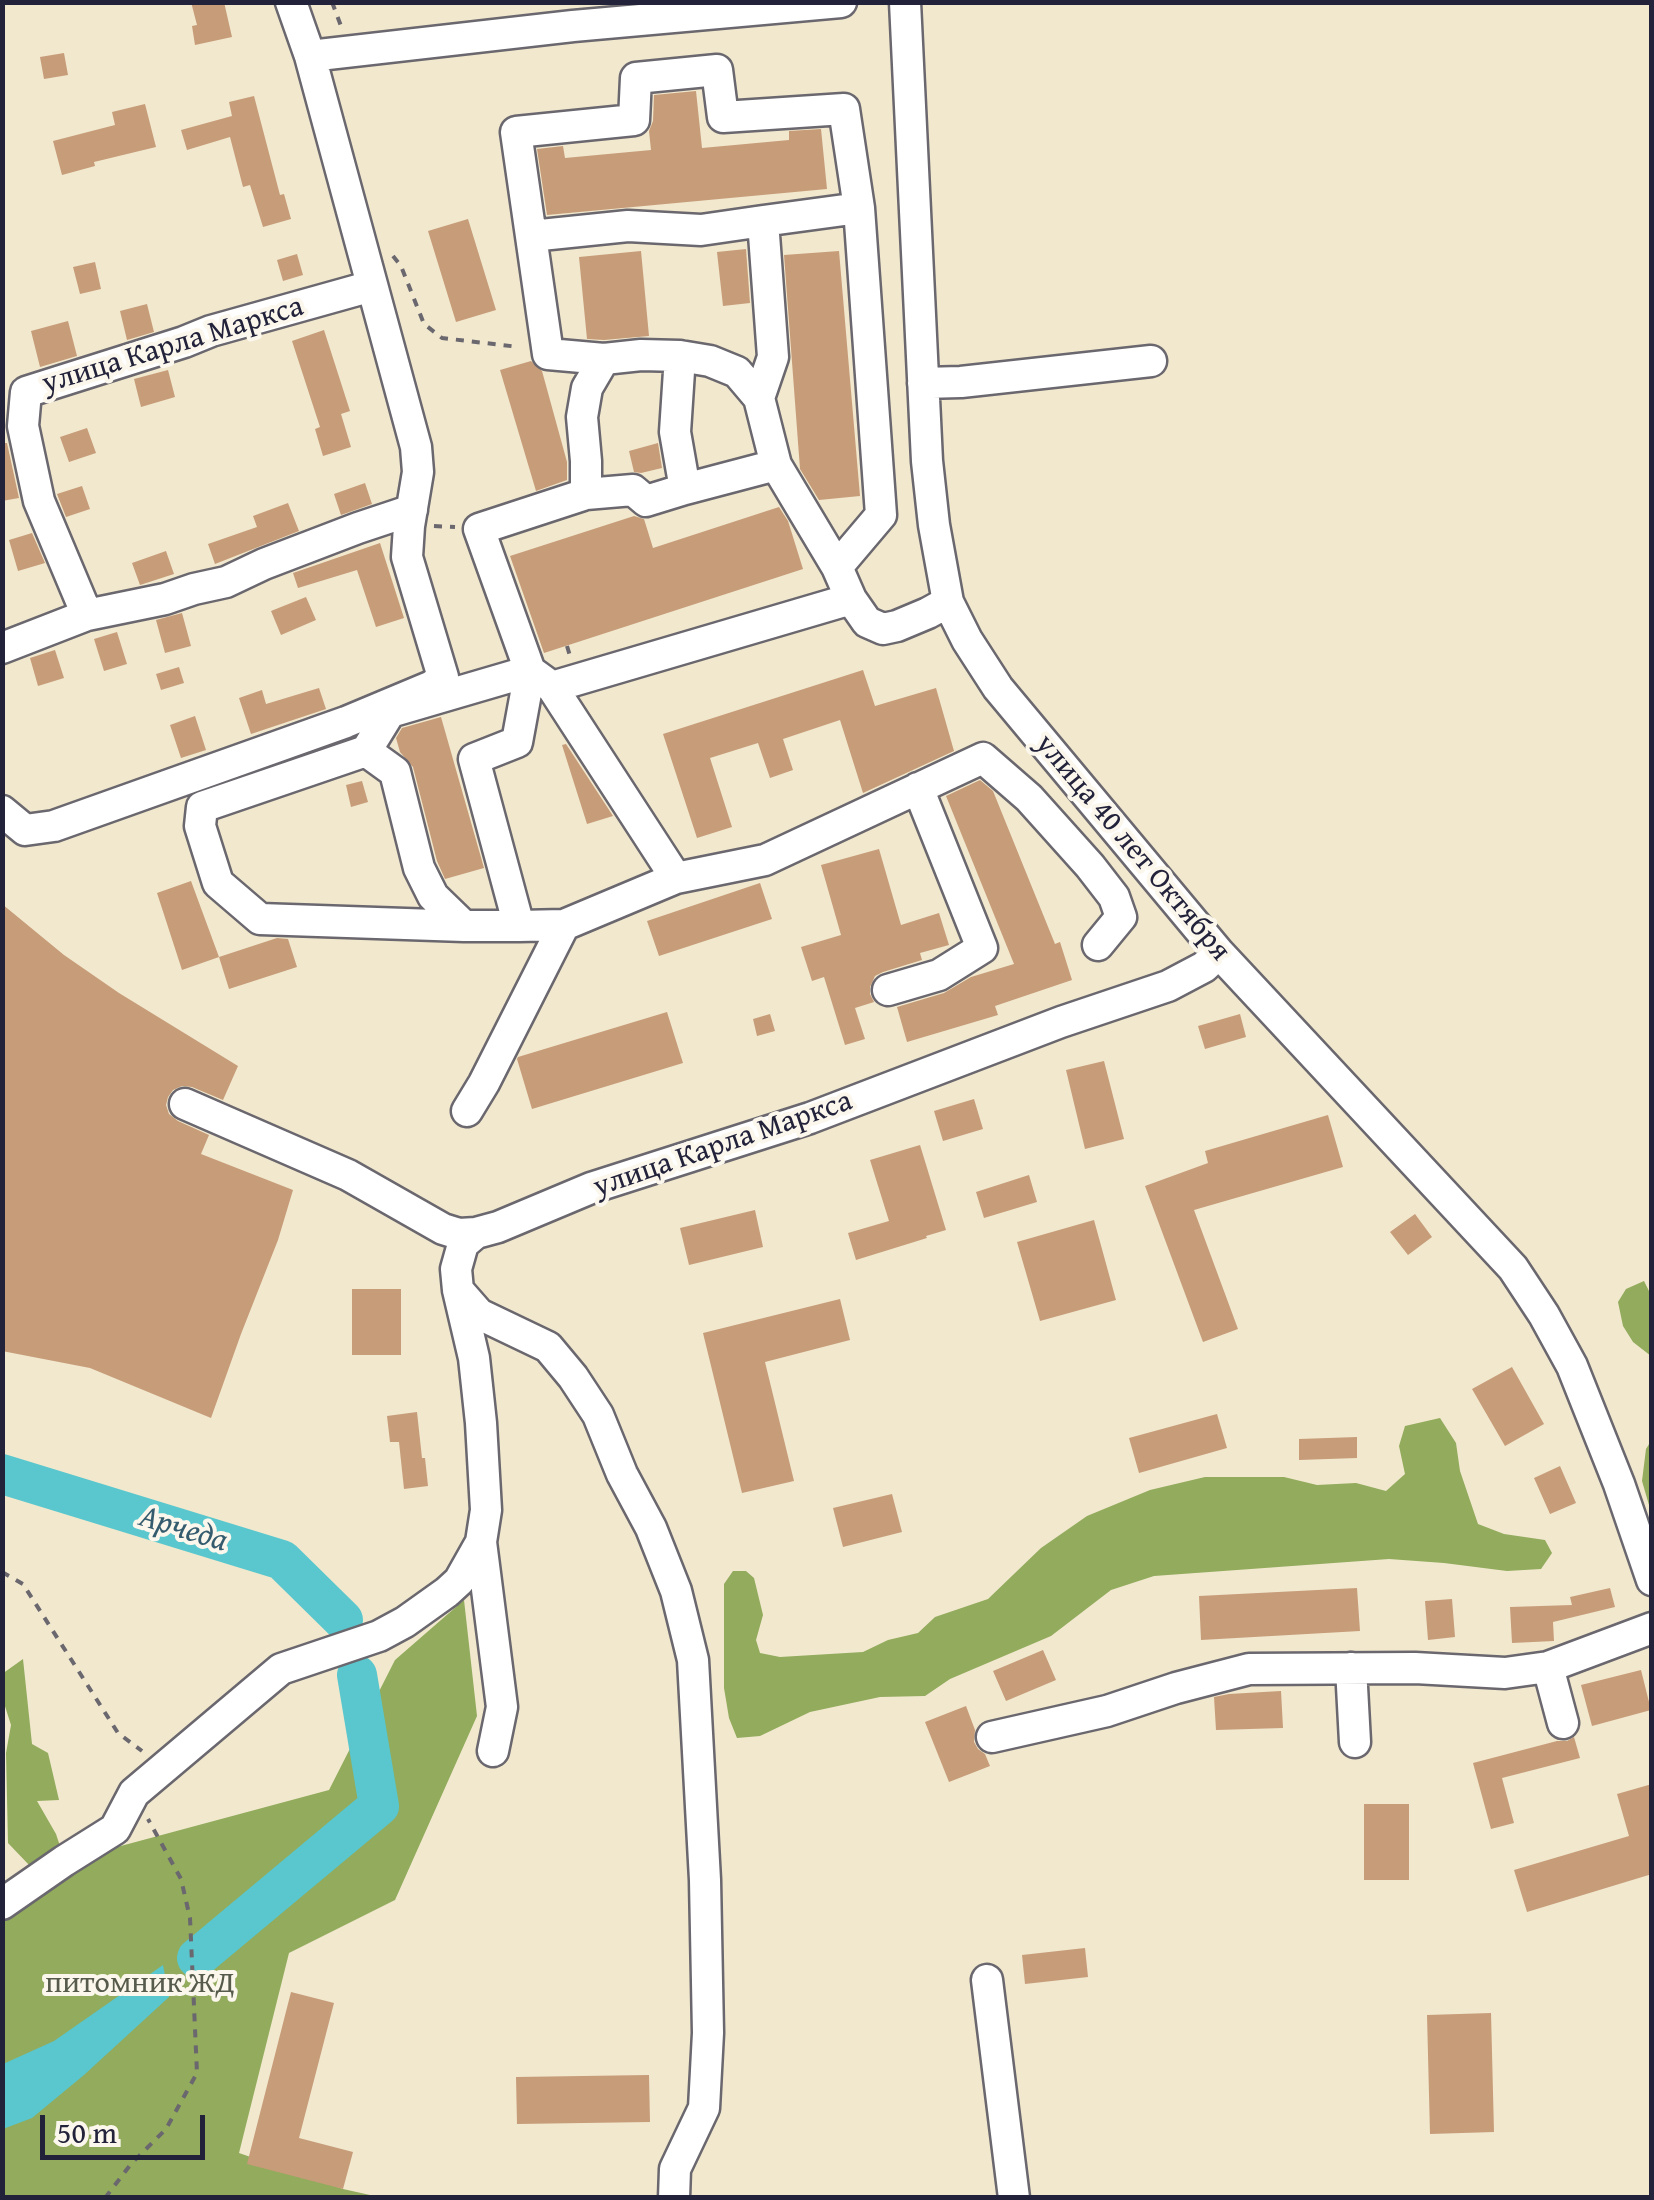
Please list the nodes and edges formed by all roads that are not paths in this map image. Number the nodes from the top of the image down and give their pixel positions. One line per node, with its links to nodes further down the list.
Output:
1 (291, 2): 4 (street)
2 (841, 2): 4 (street)
3 (905, 2): 12 (street, улица 40 лет Октября)
4 (310, 56): 8 (street)
5 (858, 208): 6 (street); 7 (street); 18 (street)
6 (763, 221): 7 (street); 13 (street)
7 (531, 236): 10 (street)
8 (369, 273): 17 (street); 21 (street, улица Карла Маркса)
9 (680, 356): 10 (street); 13 (street); 15 (street)
10 (604, 359): 16 (street)
11 (1151, 361): 12 (street)
12 (923, 383): 20 (street, улица 40 лет Октября)
13 (759, 398): 14 (street)
14 (776, 465): 15 (street); 18 (street)
15 (685, 489): 16 (street)
16 (586, 494): 23 (street)
17 (411, 516): 21 (street); 26 (street)
18 (837, 567): 19 (street)
19 (852, 599): 20 (street); 23 (street)
20 (948, 602): 32 (street, улица 40 лет Октября)
21 (87, 615): 22 (street)
22 (2, 648)
23 (541, 679): 24 (street); 27 (street); 30 (street)
24 (366, 751): 29 (street); 29 (street)
25 (918, 788): 27 (street); 31 (street); 33 (street)
26 (2, 810)
27 (676, 878): 28 (street)
28 (564, 925): 30 (street); 35 (street)
29 (464, 926): 30 (street)
30 (519, 926)
31 (1098, 946)
32 (1218, 953): 36 (street, улица Карла Маркса); 39 (street, улица 40 лет Октября)
33 (888, 990)
34 (185, 1104): 36 (street)
35 (467, 1111)
36 (476, 1232): 37 (street)
37 (458, 1290): 38 (street); 49 (street)
38 (481, 1542): 46 (street); 47 (street)
39 (1652, 1580)
40 (1652, 1628): 41 (street)
41 (1548, 1667): 42 (street); 43 (street)
42 (1351, 1668): 44 (street); 45 (street)
43 (1563, 1723)
44 (992, 1737)
45 (1355, 1742)
46 (493, 1751)
47 (2, 1904)
48 (987, 1980): 50 (street)
49 (674, 2198)
50 (1014, 2198)

